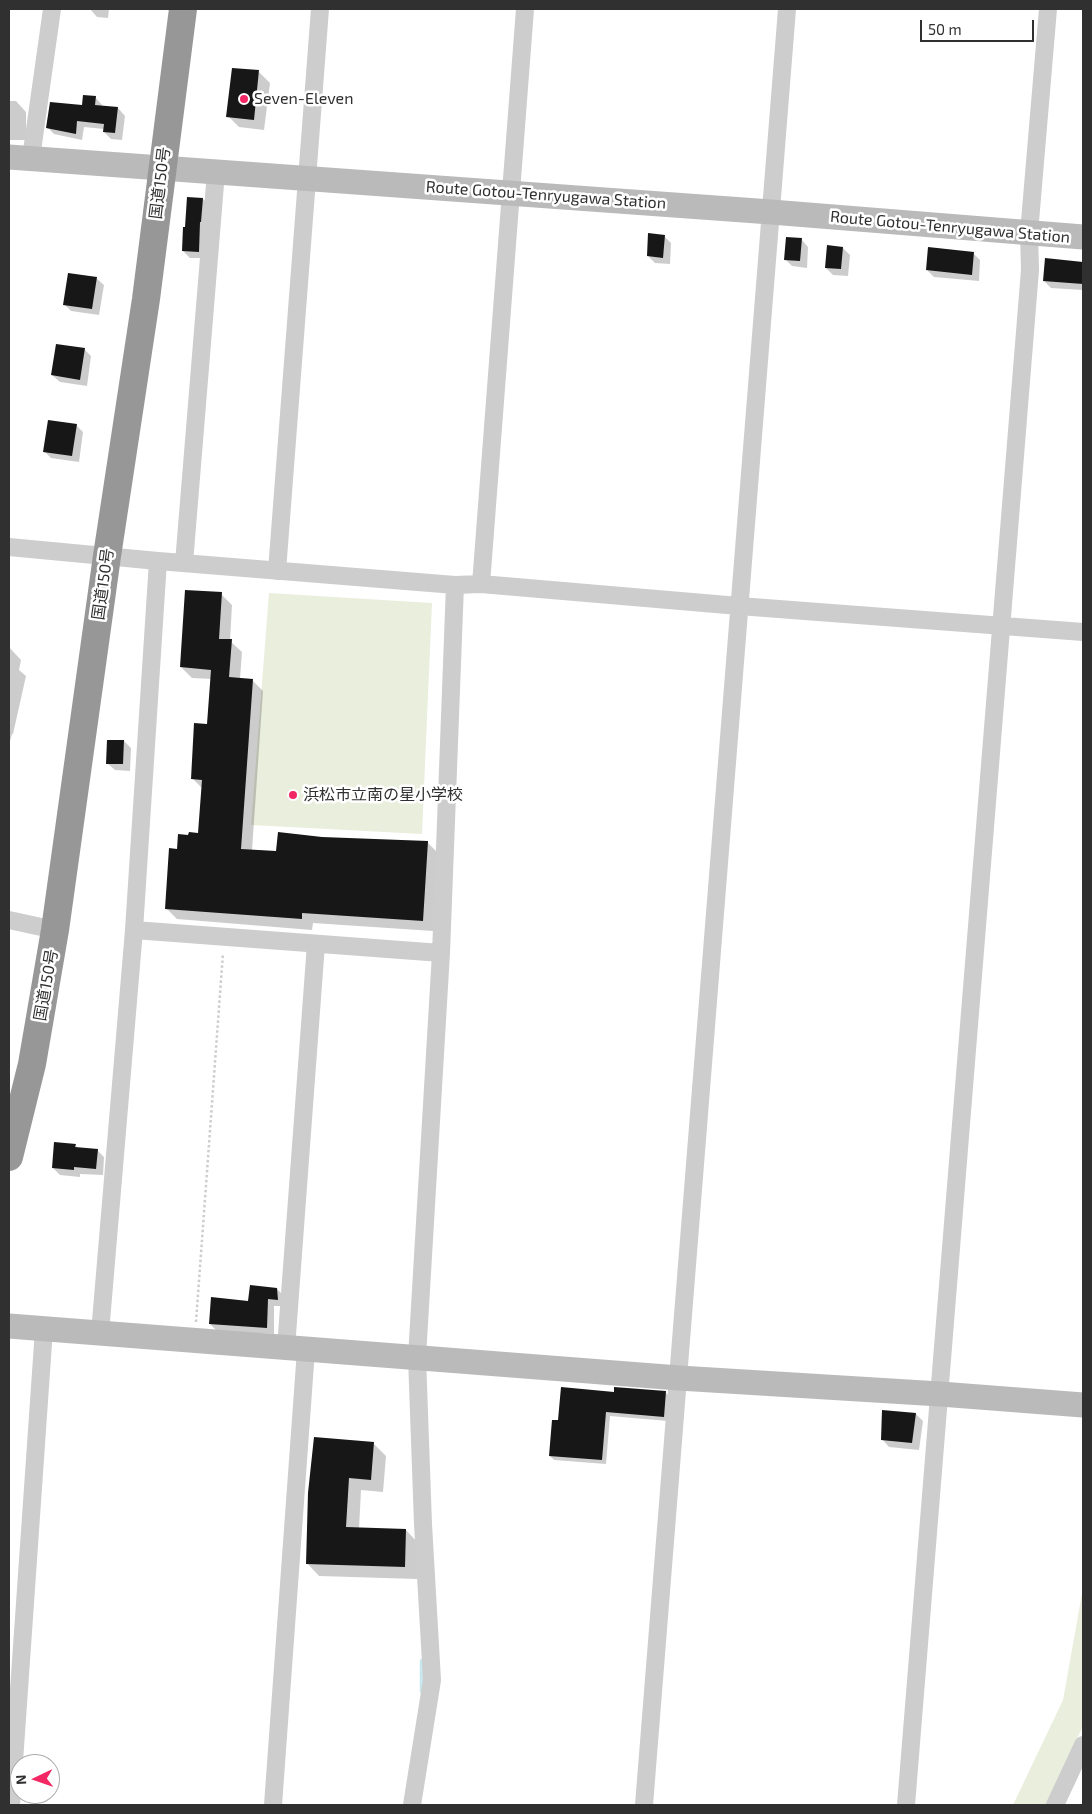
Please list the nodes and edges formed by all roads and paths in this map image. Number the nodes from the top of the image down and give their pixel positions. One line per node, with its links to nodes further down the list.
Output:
1 (52, 9): 7 (street)
2 (183, 9): 8 (highway, 国道150号)
3 (320, 9): 10 (street)
4 (525, 9): 11 (street)
5 (787, 9): 12 (street)
6 (1048, 9): 13 (street)
7 (20, 157): 8 (street, Route Gotou-Tenryugawa Station)
8 (162, 169): 9 (street, Route Gotou-Tenryugawa Station); 16 (highway, 国道150号)
9 (216, 172): 10 (street, Route Gotou-Tenryugawa Station); 18 (street)
10 (306, 177): 11 (street, Route Gotou-Tenryugawa Station); 19 (street)
11 (510, 193): 12 (street, Route Gotou-Tenryugawa Station); 20 (street)
12 (771, 212): 13 (street, Route Gotou-Tenryugawa Station); 22 (street)
13 (1030, 233): 14 (street, Route Gotou-Tenryugawa Station); 23 (street)
14 (1083, 238)
15 (9, 548): 16 (street)
16 (107, 556): 17 (street); 26 (highway, 国道150号)
17 (158, 562): 18 (street); 27 (street)
18 (184, 564): 19 (street)
19 (277, 571): 21 (street)
20 (482, 584): 21 (street); 22 (street)
21 (455, 585): 30 (street)
22 (739, 606): 23 (street); 38 (street)
23 (1001, 626): 24 (street); 39 (street)
24 (1083, 632)
25 (9, 920): 26 (street)
26 (55, 930): 31 (highway, 国道150号)
27 (134, 930): 28 (street); 34 (street)
28 (224, 936): 29 (street); 35 (path)
29 (316, 944): 30 (street); 36 (street)
30 (441, 953): 37 (street)
31 (9, 1157)
32 (9, 1326): 33 (street)
33 (44, 1329): 34 (street); 42 (street)
34 (100, 1333): 35 (street)
35 (195, 1341): 36 (street)
36 (296, 1349): 37 (street); 43 (street)
37 (417, 1357): 38 (street); 44 (street)
38 (679, 1378): 39 (street); 45 (street)
39 (940, 1394): 40 (street); 46 (street)
40 (1083, 1405)
41 (1081, 1755): 47 (street)
42 (11, 1805)
43 (273, 1805)
44 (412, 1805)
45 (644, 1805)
46 (906, 1805)
47 (1055, 1805)

